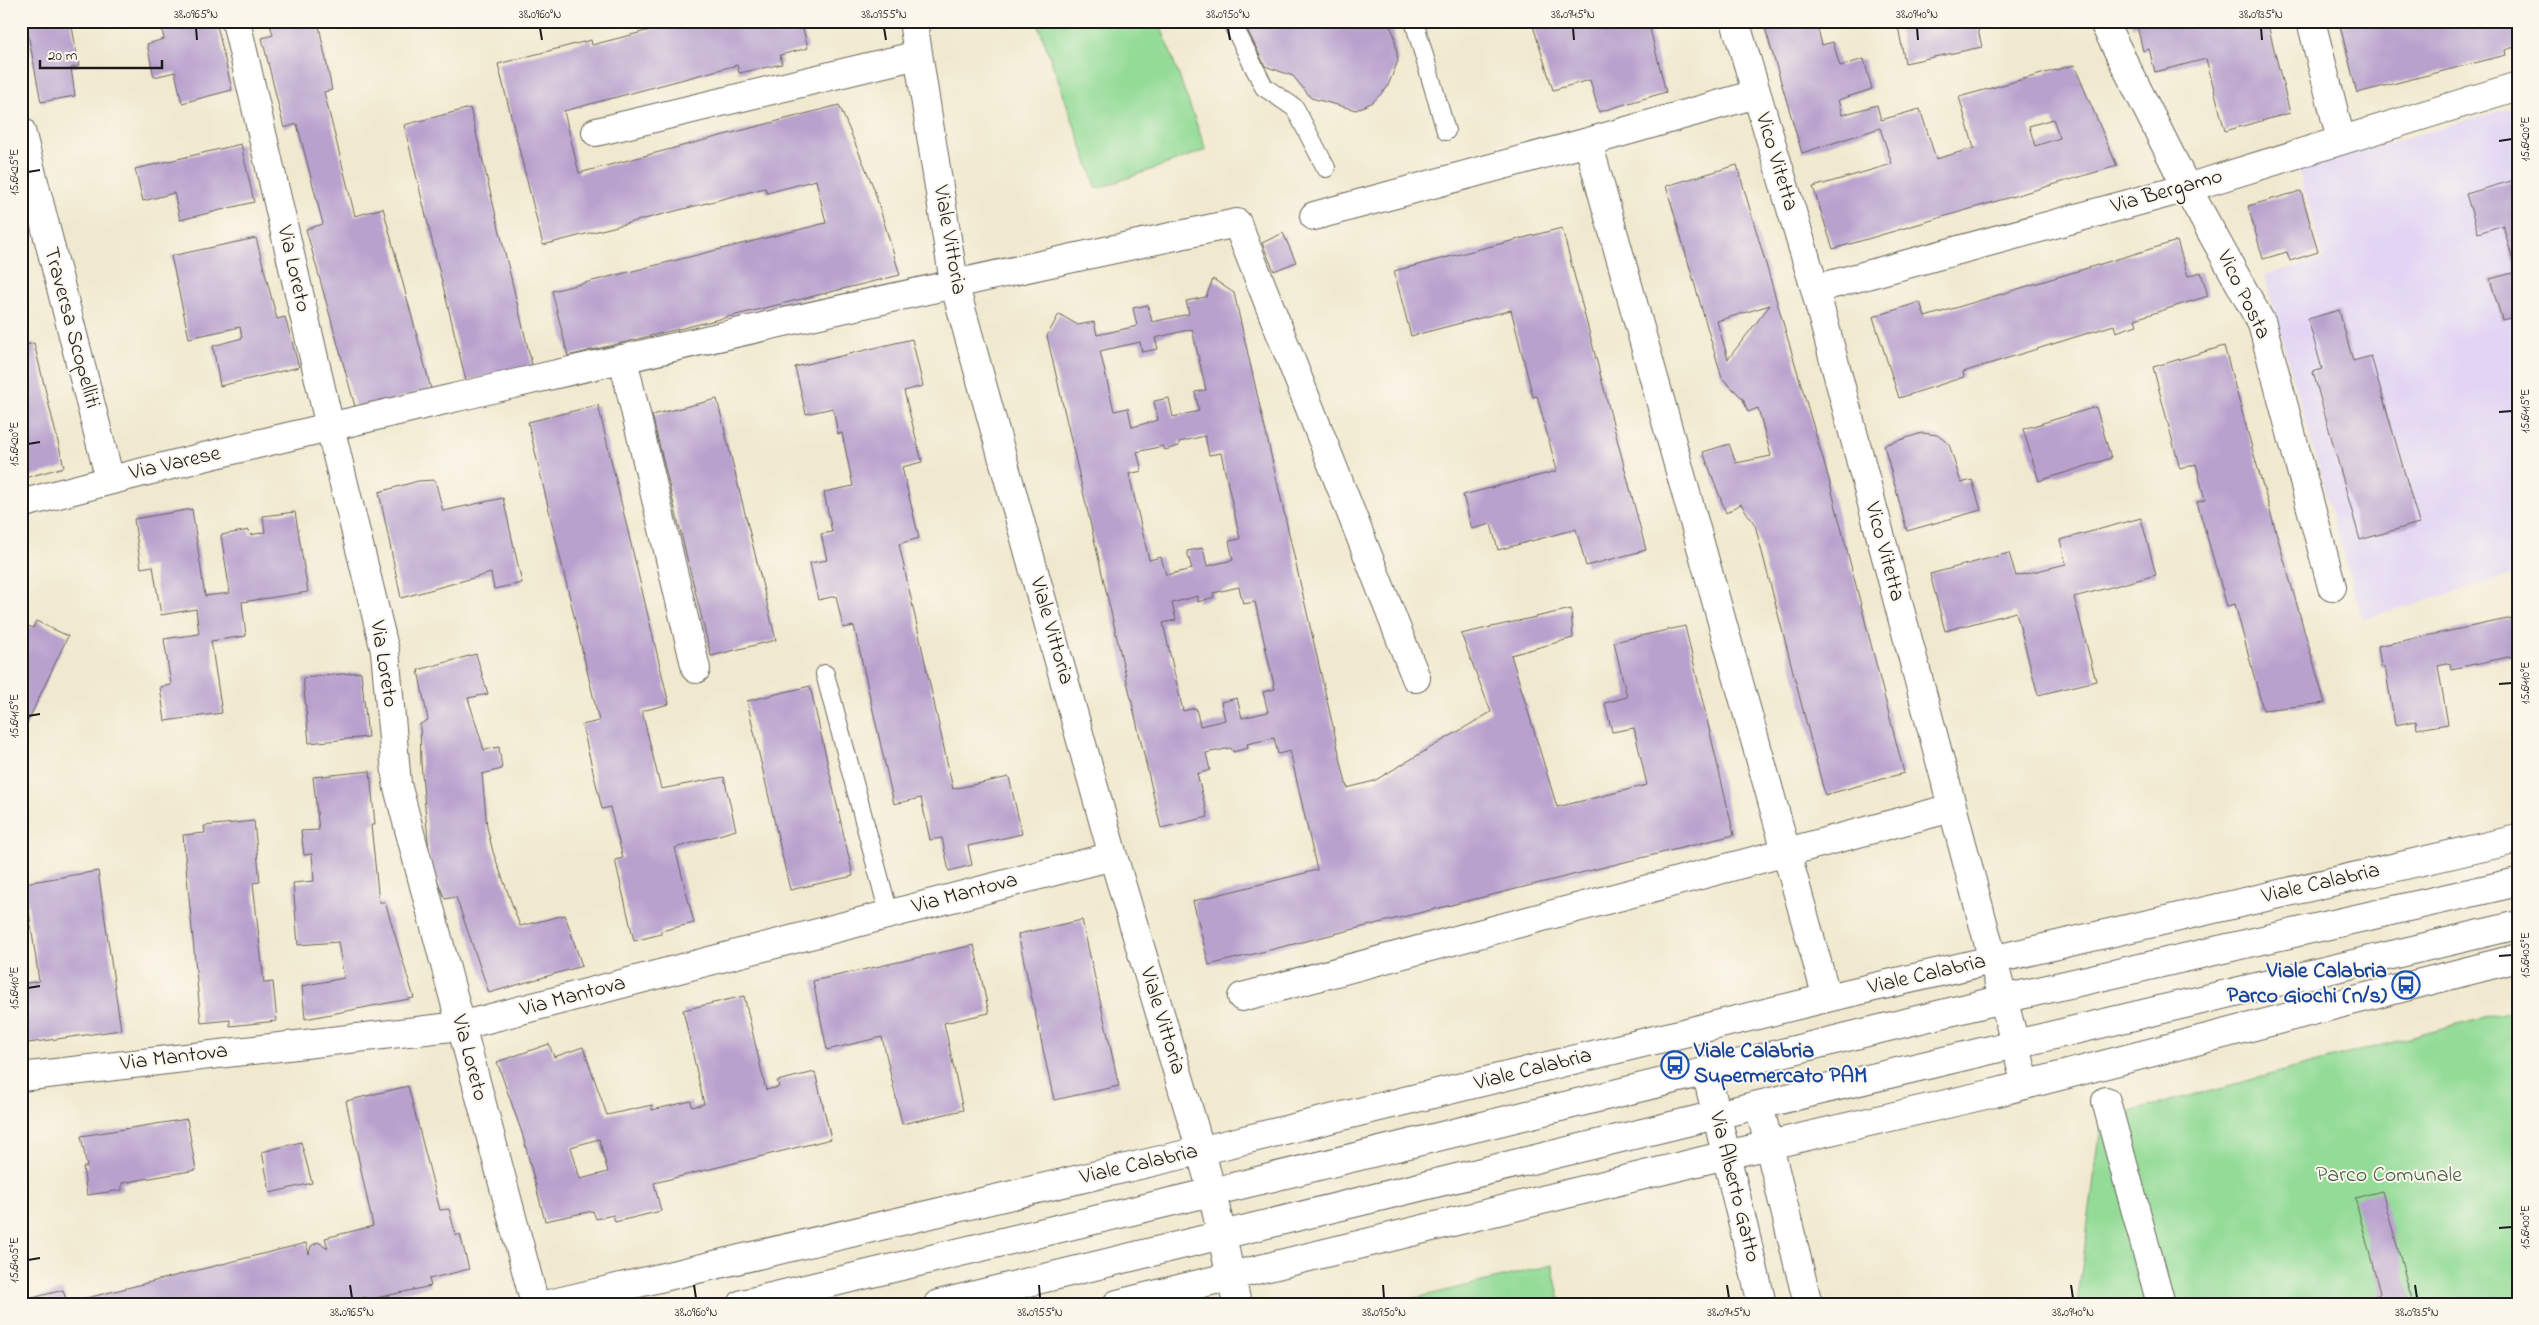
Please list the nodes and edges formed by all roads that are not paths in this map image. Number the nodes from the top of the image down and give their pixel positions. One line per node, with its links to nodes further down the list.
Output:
1 (236, 21): 22 (street, Via Loreto)
2 (913, 21): 8 (street, Viale Vittoria)
3 (1231, 21): 16 (lane)
4 (1414, 21): 11 (lane)
5 (1735, 21): 10 (street, Vico Vitetta)
6 (2103, 21): 17 (street, Vico Posta)
7 (2311, 21): 13 (street)
8 (918, 54): 12 (street); 19 (street, Viale Vittoria)
9 (2518, 86): 13 (street, Via Bergamo)
10 (1756, 94): 15 (street); 20 (street, Vico Vitetta)
11 (1446, 130)
12 (596, 132)
13 (2341, 140): 17 (street, Via Bergamo)
14 (22, 142): 23 (street, Traversa Scopelliti)
15 (1588, 142): 18 (street); 31 (street)
16 (1326, 168)
17 (2187, 188): 20 (street, Via Bergamo); 25 (street, Vico Posta)
18 (1314, 216)
19 (954, 283): 21 (street, Via Varese); 28 (street, Via Varese); 32 (street, Viale Vittoria)
20 (1815, 289): 29 (street, Vico Vitetta)
21 (623, 359): 22 (street, Via Varese); 26 (street)
22 (330, 427): 23 (street, Via Varese); 41 (street, Via Loreto)
23 (110, 480): 24 (street, Via Varese)
24 (21, 504)
25 (2332, 588)
26 (696, 669)
27 (824, 674): 34 (lane)
28 (1416, 678)
29 (1952, 808): 31 (street); 37 (street, Vico Vitetta)
30 (2518, 839): 37 (street, Viale Calabria)
31 (1786, 852): 38 (street); 39 (street)
32 (1113, 856): 34 (street, Via Mantova); 50 (street, Viale Vittoria)
33 (2518, 882): 40 (street, Viale Calabria)
34 (888, 914): 41 (street, Via Mantova)
35 (2518, 926): 42 (street)
36 (2518, 958): 45 (street)
37 (1993, 959): 39 (street, Viale Calabria); 40 (street, Vico Vitetta)
38 (1242, 997)
39 (1827, 998): 50 (street, Viale Calabria)
40 (2003, 999): 42 (street, Vico Vitetta); 43 (street, Viale Calabria)
41 (460, 1026): 44 (street, Via Mantova); 55 (street, Via Loreto)
42 (2015, 1043): 45 (street, Vico Vitetta); 47 (street)
43 (1706, 1071): 48 (street, Via Alberto Gatto); 52 (street, Viale Calabria)
44 (21, 1077)
45 (2026, 1085): 49 (street)
46 (2106, 1101): 63 (street)
47 (1759, 1105): 48 (street); 49 (street)
48 (1716, 1115): 51 (street, Via Alberto Gatto); 53 (street)
49 (1768, 1145): 51 (street); 62 (street)
50 (1199, 1151): 52 (street, Viale Vittoria); 56 (street, Viale Calabria)
51 (1726, 1155): 54 (street); 61 (street, Via Alberto Gatto)
52 (1212, 1192): 53 (street, Viale Vittoria); 57 (street, Viale Calabria)
53 (1221, 1234): 54 (street, Viale Vittoria); 58 (street)
54 (1231, 1275): 59 (street); 60 (street, Viale Vittoria)
55 (535, 1304)
56 (549, 1304)
57 (742, 1304)
58 (938, 1304)
59 (1117, 1304)
60 (1237, 1304)
61 (1762, 1304)
62 (1808, 1304)
63 (2161, 1304)

